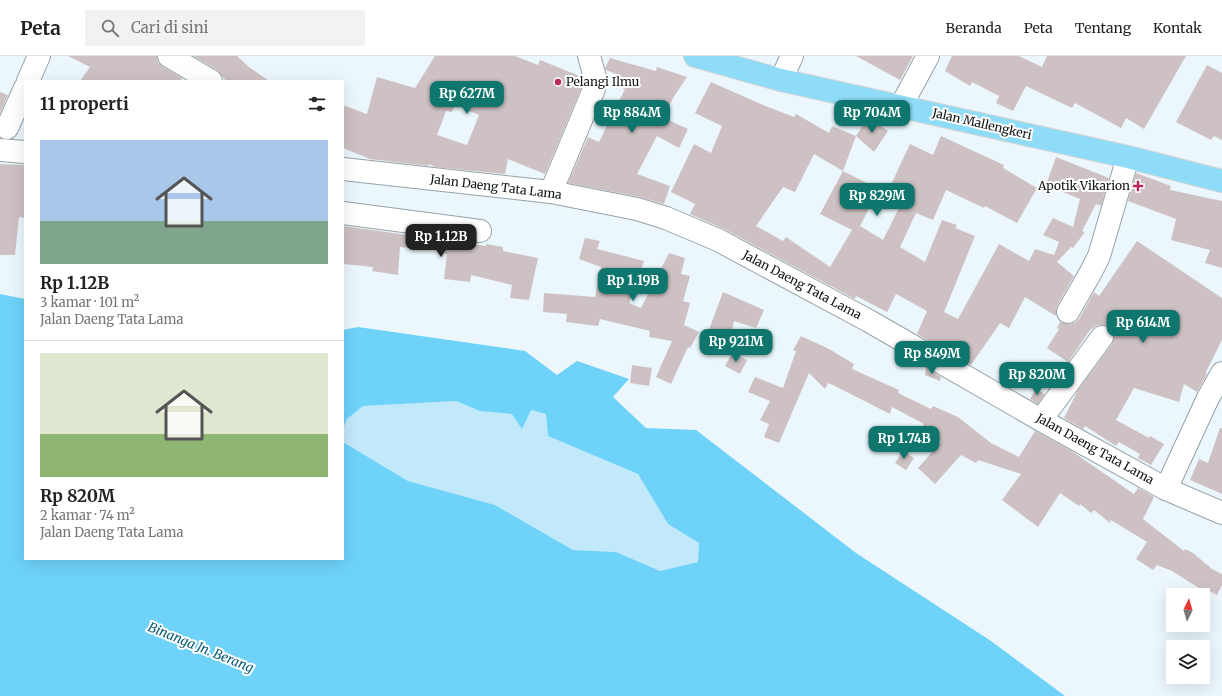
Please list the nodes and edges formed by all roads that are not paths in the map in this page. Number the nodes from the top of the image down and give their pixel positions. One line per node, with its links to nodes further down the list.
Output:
1 (39, 56): 7 (street)
2 (169, 56): 8 (street)
3 (589, 56): 18 (street)
4 (695, 56): 9 (main road, Jalan Mallengkeri)
5 (792, 56): 9 (street)
6 (928, 56): 11 (street)
7 (28, 80)
8 (209, 80)
9 (780, 80): 11 (main road, Jalan Mallengkeri)
10 (24, 91): 12 (street)
11 (901, 106): 15 (main road, Jalan Mallengkeri)
12 (11, 129)
13 (0, 150): 14 (street)
14 (24, 152)
15 (1128, 157): 17 (main road, Jalan Mallengkeri); 21 (street)
16 (344, 169): 18 (street, Jalan Daeng Tata Lama)
17 (1222, 181)
18 (551, 192): 24 (street, Jalan Daeng Tata Lama)
19 (344, 213): 20 (street)
20 (480, 231)
21 (1068, 312)
22 (1102, 337): 24 (street)
23 (1222, 373): 25 (street)
24 (1041, 420): 25 (street, Jalan Daeng Tata Lama)
25 (1166, 488): 26 (street, Jalan Daeng Tata Lama)
26 (1222, 513)

